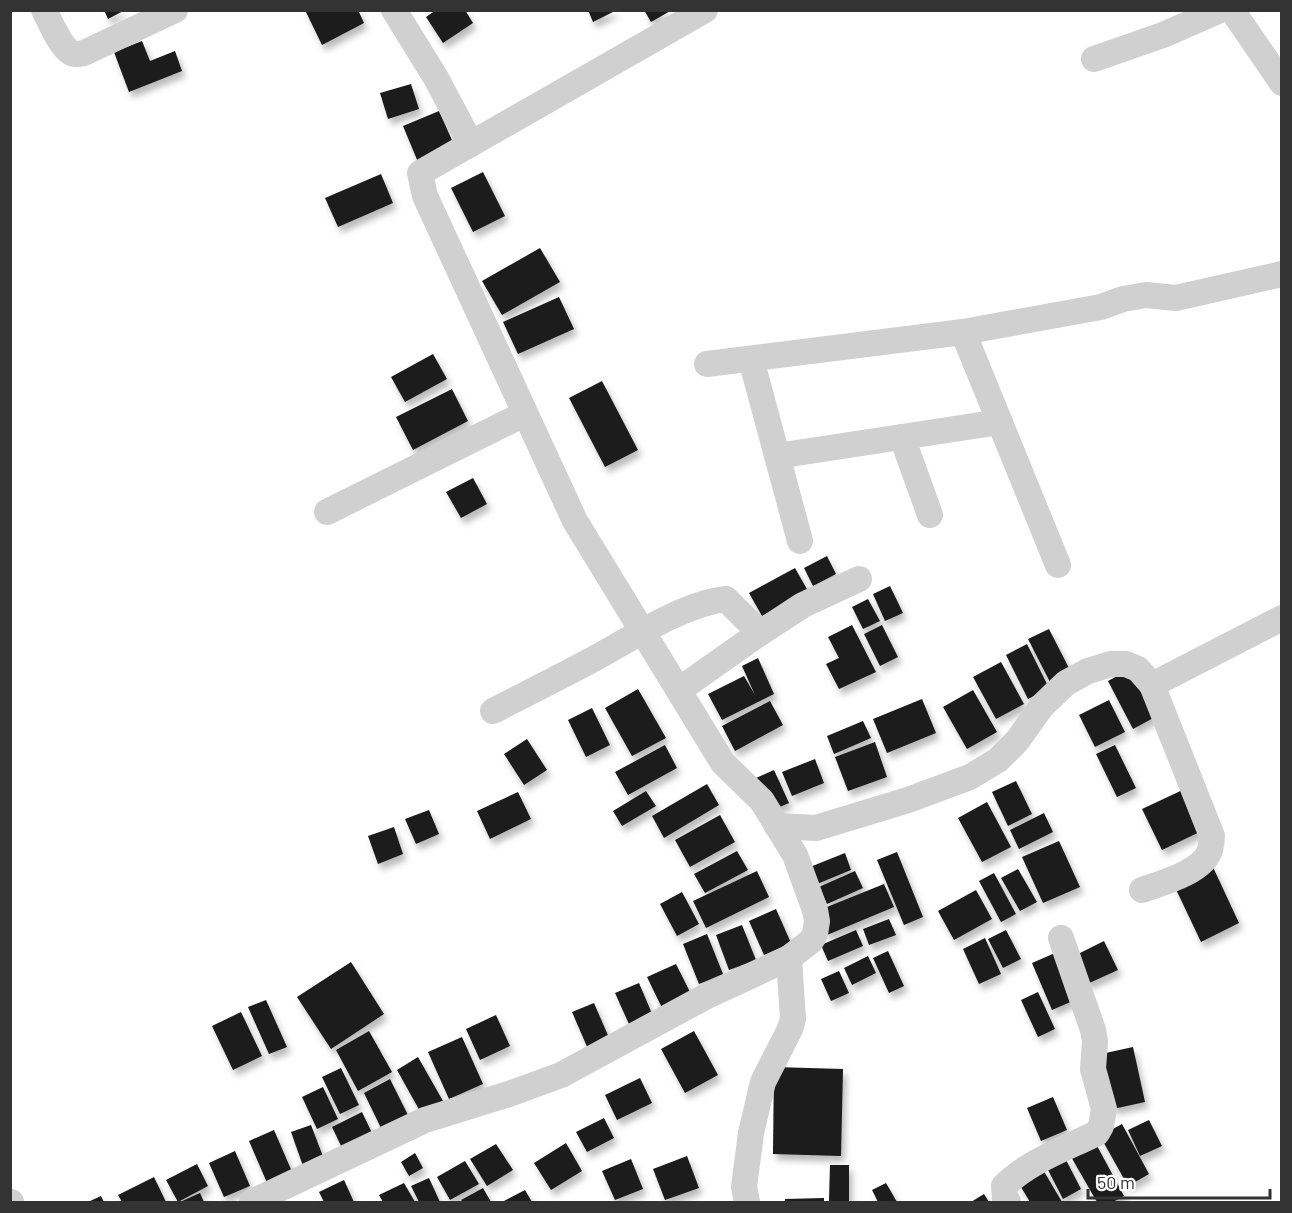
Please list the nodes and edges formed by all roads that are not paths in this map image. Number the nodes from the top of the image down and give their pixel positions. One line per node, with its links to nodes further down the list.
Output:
1 (44, 10): 2 (street)
2 (175, 10)
3 (394, 10): 9 (street)
4 (705, 10): 9 (street)
5 (1220, 10): 7 (street)
6 (1232, 10): 8 (street)
7 (1094, 59)
8 (1281, 83)
9 (471, 144): 14 (street)
10 (1281, 274): 11 (street)
11 (963, 332): 12 (street); 15 (street)
12 (752, 359): 13 (street); 17 (street)
13 (707, 364)
14 (524, 414): 18 (street); 24 (street)
15 (1000, 422): 16 (street); 21 (street)
16 (902, 437): 17 (street); 19 (street)
17 (777, 456): 20 (street)
18 (327, 513)
19 (930, 515)
20 (800, 541)
21 (1058, 565)
22 (859, 579): 25 (street)
23 (1281, 618): 26 (street)
24 (644, 632): 25 (street); 27 (street); 28 (street)
25 (760, 633): 27 (street)
26 (1152, 685): 29 (street); 30 (street)
27 (679, 690): 29 (street)
28 (493, 711)
29 (777, 826): 32 (street)
30 (1142, 890)
31 (1061, 938): 35 (street)
32 (789, 958): 33 (street); 34 (street)
33 (252, 1203)
34 (747, 1203)
35 (1008, 1203)

